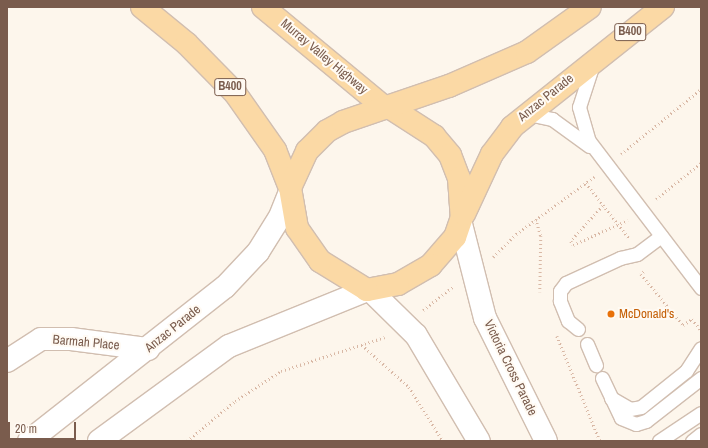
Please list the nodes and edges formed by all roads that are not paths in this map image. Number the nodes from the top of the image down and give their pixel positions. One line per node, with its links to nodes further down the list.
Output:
1 (142, 7): 9 (main road, B400)
2 (263, 7): 6 (main road, Murray Valley Highway)
3 (590, 7): 6 (main road)
4 (664, 7): 5 (main road, Anzac Parade / B400)
5 (596, 58): 7 (main road, Anzac Parade / B400); 8 (lane)
6 (387, 108): 9 (main road); 10 (main road, Murray Valley Highway)
7 (524, 116): 8 (lane); 10 (main road, Anzac Parade / B400)
8 (596, 153): 11 (lane)
9 (290, 190): 13 (main road, B400); 17 (main road, Anzac Parade)
10 (462, 220): 13 (main road, B400); 25 (main road, Victoria Cross Parade)
11 (661, 236): 12 (lane); 14 (lane)
12 (701, 288)
13 (368, 290): 27 (main road); 28 (main road)
14 (578, 329)
15 (587, 344): 19 (lane)
16 (701, 348): 22 (lane)
17 (148, 349): 18 (main road, Barmah Place); 26 (main road, Anzac Parade)
18 (7, 361)
19 (596, 365)
20 (602, 378): 22 (lane)
21 (701, 378): 22 (lane)
22 (611, 398)
23 (701, 413): 29 (lane)
24 (701, 434): 30 (lane)
25 (546, 439)
26 (29, 441)
27 (98, 441)
28 (479, 441)
29 (659, 441)
30 (692, 441)

